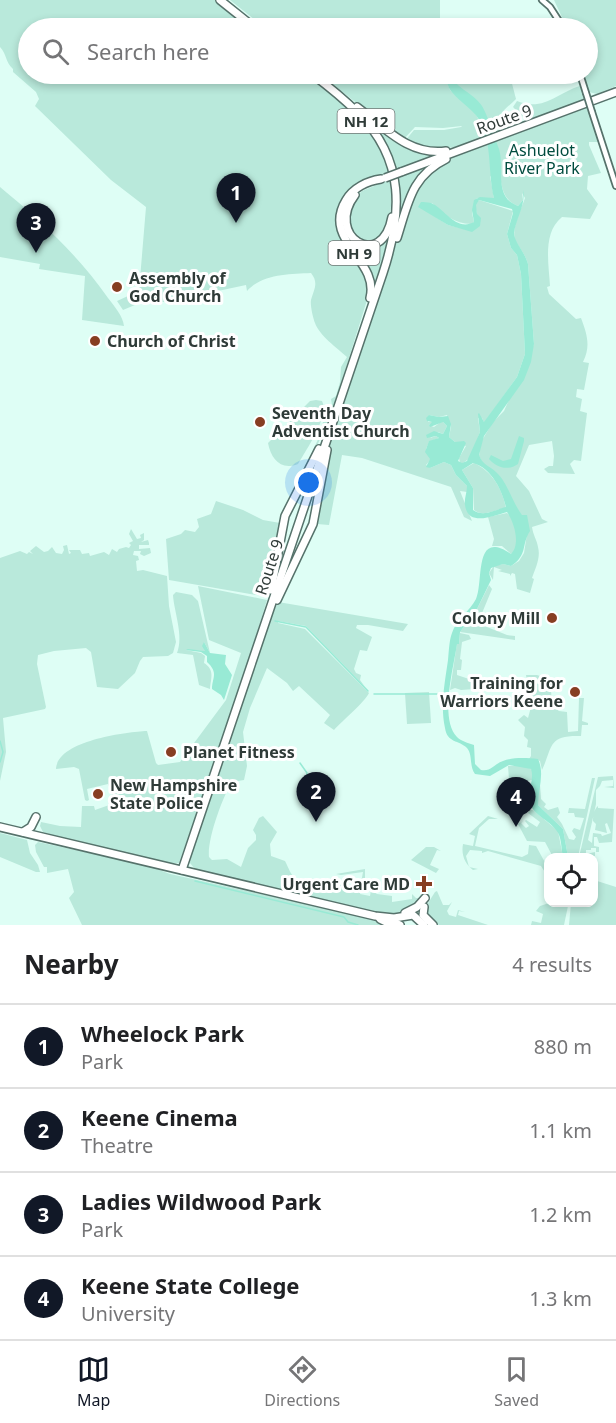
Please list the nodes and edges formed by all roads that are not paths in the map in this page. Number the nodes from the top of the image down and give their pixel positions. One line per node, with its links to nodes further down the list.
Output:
1 (220, 0): 3 (highway)
2 (548, 1): 4 (main road)
3 (242, 18)
4 (558, 18)
5 (326, 84): 12 (highway, NH 12)
6 (327, 84): 10 (highway)
7 (583, 84): 13 (main road, bridge)
8 (616, 92): 9 (highway, Route 9 / NH 9)
9 (479, 142): 10 (highway, Route 9 / NH 9); 14 (highway, NH 9)
10 (460, 149): 11 (highway, Route 9 / NH 9, bridge)
11 (383, 179): 12 (highway); 15 (highway, NH 9)
12 (395, 185): 14 (highway, NH 12)
13 (616, 186)
14 (383, 273): 15 (highway, Route 9 / NH 9)
15 (357, 346): 16 (highway, Route 9 / NH 9)
16 (342, 392): 17 (highway, Route 9 / NH 9); 18 (highway)
17 (334, 414): 18 (highway, Route 9 / NH 9); 19 (highway)
18 (261, 635): 19 (highway, Route 9 / NH 9)
19 (254, 653): 23 (highway, Route 9 / NH 9)
20 (36, 817): 22 (highway)
21 (0, 829): 22 (highway); 24 (highway)
22 (22, 832): 24 (highway)
23 (190, 844): 25 (highway); 26 (highway, Route 9 / NH 9); 27 (highway)
24 (103, 851): 25 (highway)
25 (172, 868): 26 (highway)
26 (182, 870): 27 (highway)
27 (209, 877): 30 (highway)
28 (425, 898): 30 (highway)
29 (424, 907): 36 (highway)
30 (361, 913): 31 (highway); 34 (highway)
31 (375, 916): 32 (highway); 35 (highway)
32 (406, 916): 33 (highway); 35 (highway)
33 (421, 924)
34 (392, 925)
35 (401, 925)
36 (433, 925)

